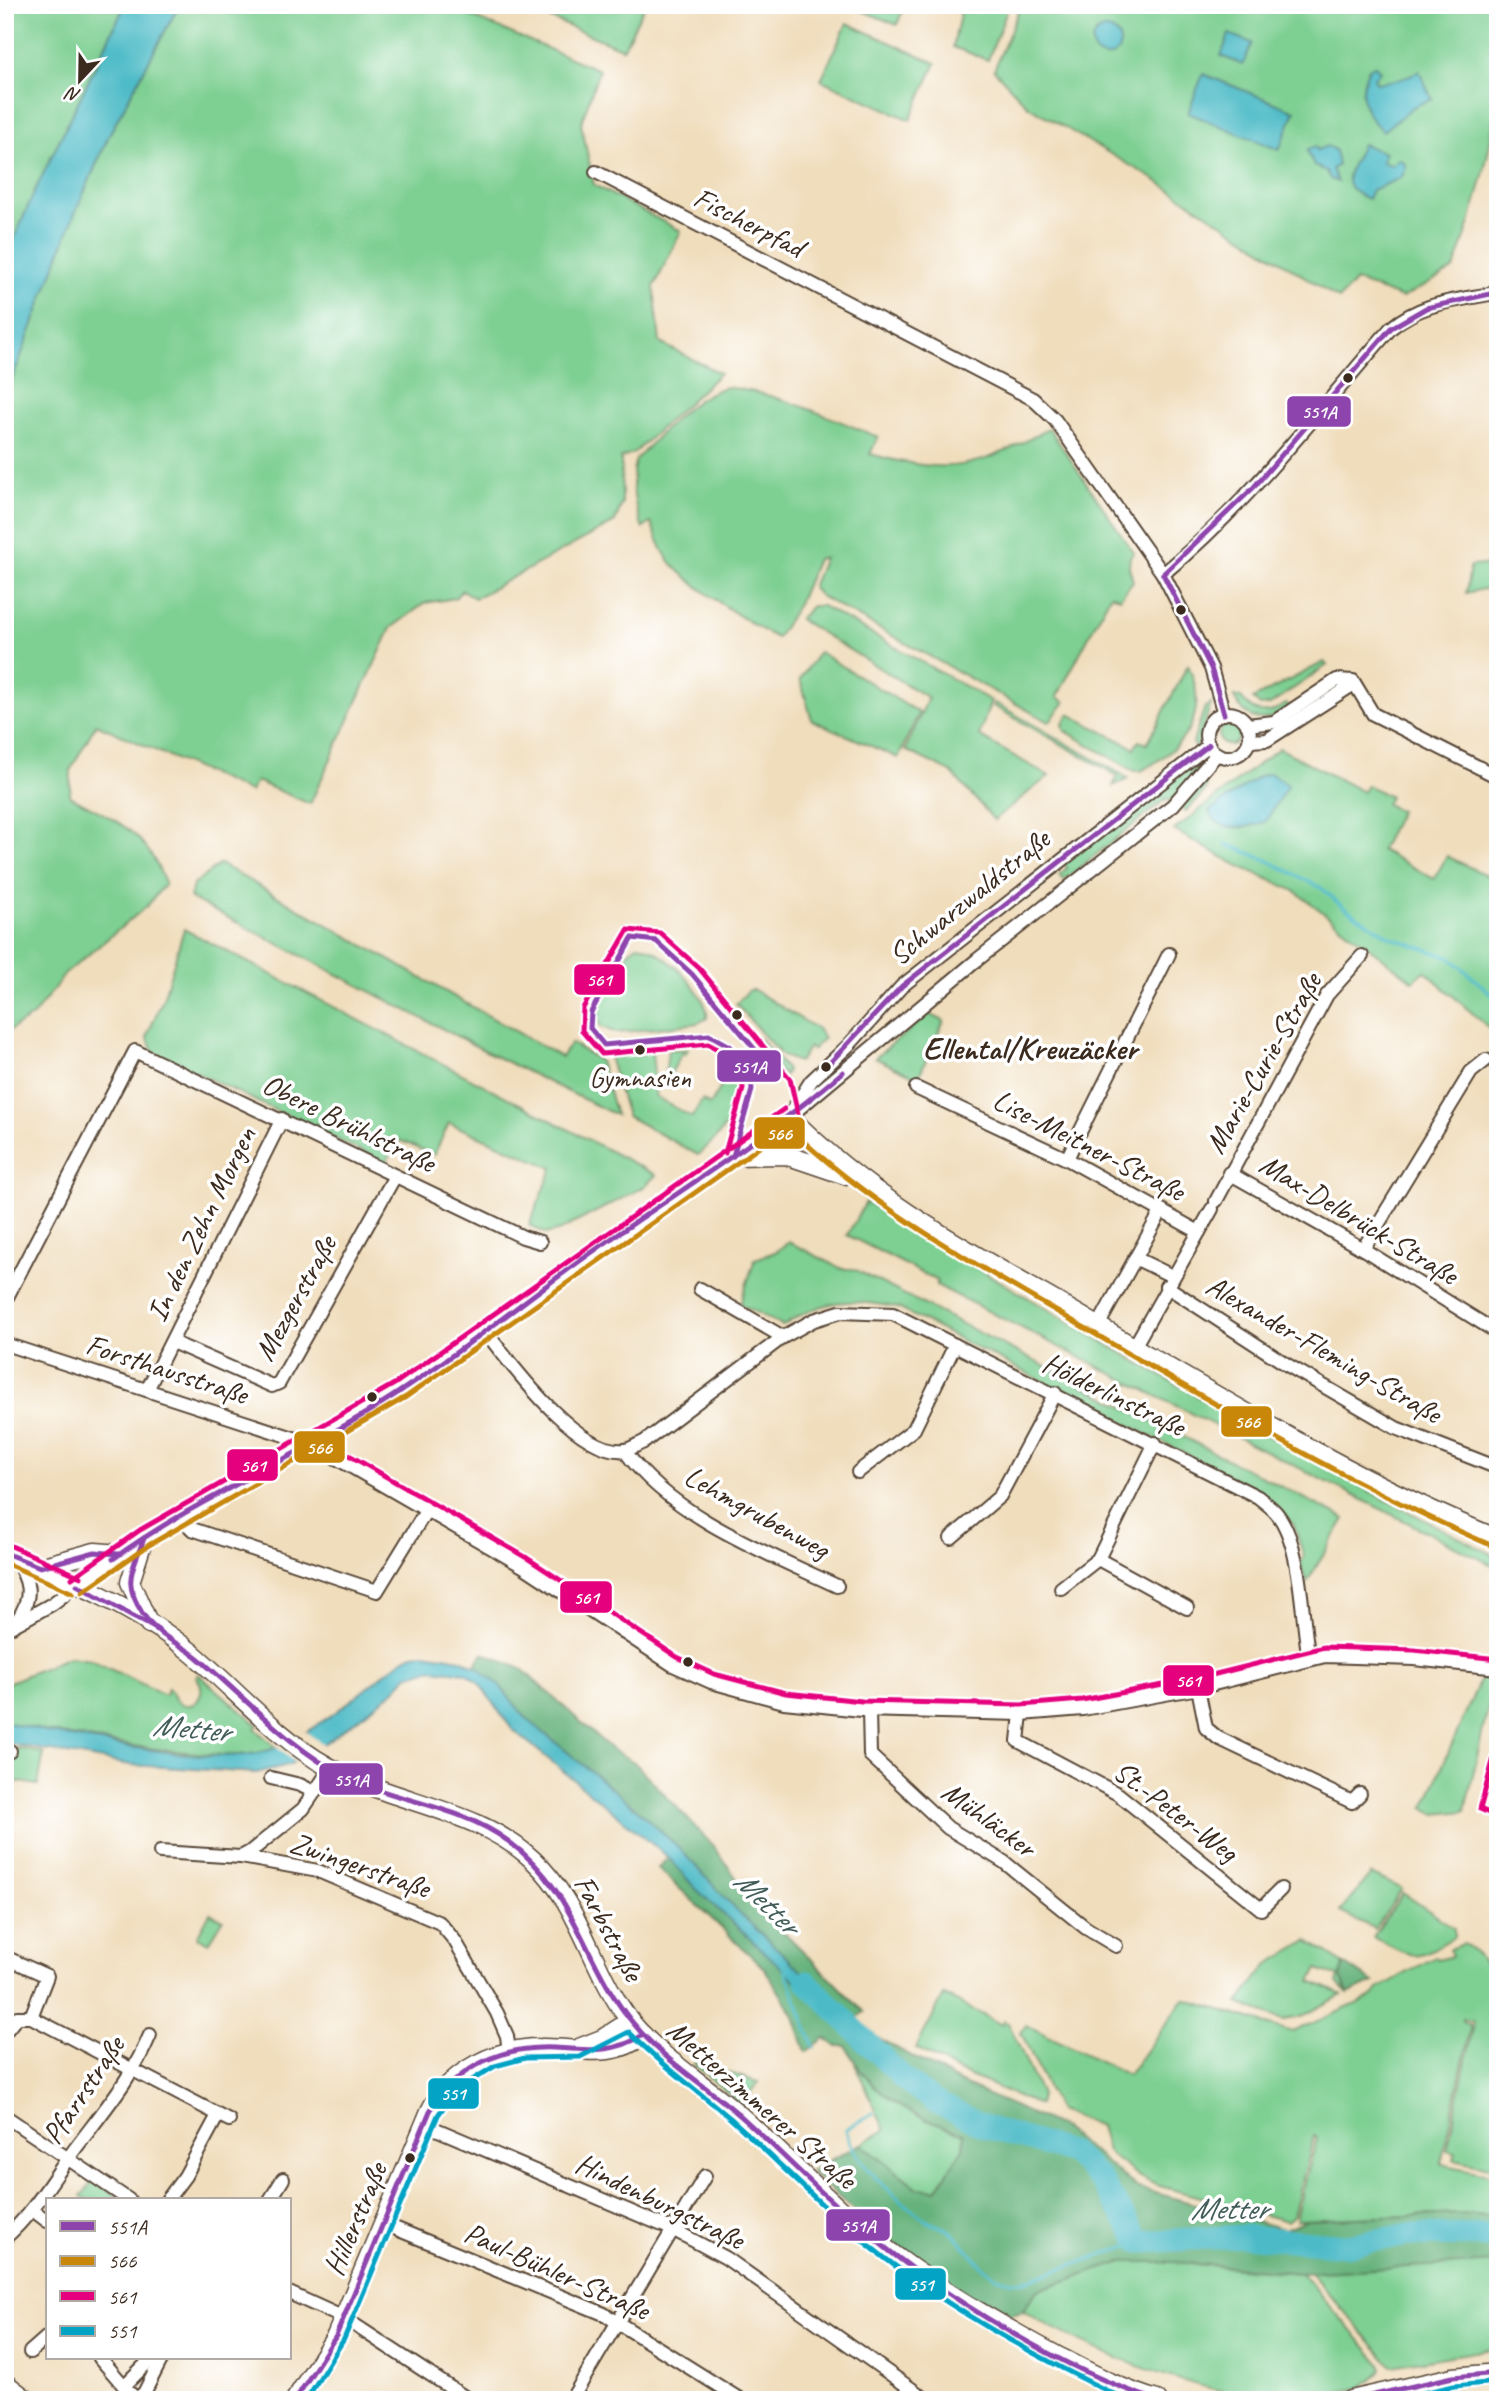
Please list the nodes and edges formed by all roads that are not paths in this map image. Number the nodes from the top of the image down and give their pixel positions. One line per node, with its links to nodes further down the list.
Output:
1 (596, 172): 3 (street, Fischerpfad)
2 (1498, 289): 3 (street)
3 (1163, 574): 5 (street, Fischerpfad)
4 (1354, 684): 6 (street); 7 (street, Schwarzwaldstraße); 9 (street)
5 (1224, 713): 6 (street); 8 (street, Schwarzwaldstraße)
6 (1247, 725): 7 (street)
7 (1249, 741): 8 (street, Schwarzwaldstraße)
8 (1213, 750): 14 (street, Schwarzwaldstraße); 14 (street, Schwarzwaldstraße)
9 (1498, 776)
10 (1169, 954): 17 (street)
11 (1362, 956): 18 (street, Marie-Curie-Straße)
12 (1486, 1060): 24 (street)
13 (916, 1087): 17 (street, Lise-Meitner-Straße)
14 (789, 1116): 16 (main road, Schwarzwaldstraße); 20 (main road)
15 (282, 1119): 19 (street, Obere Brühlstraße); 28 (street, Obere Brühlstraße); 33 (street, In den Zehn Morgen)
16 (733, 1156): 20 (main road); 30 (main road, Schwarzwaldstraße)
17 (1067, 1159): 21 (street, Lise-Meitner-Straße)
18 (1229, 1173): 22 (street, Marie-Curie-Straße); 24 (street, Max-Delbrück-Straße)
19 (395, 1176): 23 (street, Obere Brühlstraße); 33 (street, Mezgerstraße)
20 (858, 1179): 29 (main road)
21 (1162, 1210): 22 (street, Lise-Meitner-Straße); 25 (street)
22 (1199, 1232): 26 (street, Marie-Curie-Straße)
23 (540, 1242)
24 (1363, 1249): 31 (street, Max-Delbrück-Straße)
25 (1135, 1258): 26 (street, Alexander-Fleming-Straße); 29 (street)
26 (1169, 1281): 36 (street, Marie-Curie-Straße); 42 (street, Alexander-Fleming-Straße)
27 (701, 1289): 32 (street)
28 (5, 1301)
29 (1098, 1326): 36 (main road)
30 (485, 1331): 40 (main road, Schwarzwaldstraße); 41 (street)
31 (1497, 1331)
32 (783, 1337): 35 (street, Hölderlinstraße); 41 (street, Hölderlinstraße)
33 (172, 1342): 37 (street, In den Zehn Morgen)
34 (5, 1345): 37 (street, Forsthausstraße)
35 (955, 1346): 38 (street, Hölderlinstraße); 43 (street)
36 (1134, 1347): 48 (main road)
37 (147, 1390): 40 (street, Forsthausstraße)
38 (1055, 1393): 39 (street, Hölderlinstraße); 47 (street)
39 (1155, 1443): 51 (street); 59 (street, Hölderlinstraße)
40 (312, 1444): 44 (street, Forsthausstraße); 45 (main road, Schwarzwaldstraße)
41 (625, 1451): 54 (street, Lehmgrubenweg)
42 (1498, 1468)
43 (858, 1472)
44 (426, 1511): 45 (street); 62 (street, Forsthausstraße)
45 (180, 1517): 46 (main road, Schwarzwaldstraße)
46 (144, 1538): 49 (main road, Schwarzwaldstraße); 57 (main road)
47 (951, 1538)
48 (1498, 1539)
49 (120, 1554): 52 (main road); 53 (main road, Schwarzwaldstraße)
50 (10, 1555): 52 (main road, Farbstraße); 58 (street)
51 (1098, 1559): 55 (street); 56 (street)
52 (40, 1567): 53 (main road, Farbstraße)
53 (78, 1585): 57 (main road, Farbstraße); 58 (street)
54 (837, 1586)
55 (1061, 1588)
56 (1188, 1608)
57 (149, 1623): 64 (main road, Farbstraße)
58 (9, 1628)
59 (1309, 1658): 60 (street, Forsthausstraße); 61 (street, Forsthausstraße)
60 (1498, 1668)
61 (1198, 1688): 63 (street, Forsthausstraße); 67 (street)
62 (869, 1710): 63 (street, Forsthausstraße); 71 (street, Mühläcker)
63 (1021, 1714): 70 (street, St.-Peter-Weg)
64 (331, 1768): 66 (street); 74 (main road, Farbstraße)
65 (271, 1778): 66 (street)
66 (314, 1792): 69 (street)
67 (1360, 1794)
68 (160, 1852): 69 (street)
69 (241, 1857): 79 (street, Zwingerstraße)
70 (1280, 1889)
71 (1116, 1946)
72 (5, 1957): 73 (street)
73 (31, 2017): 75 (street); 80 (street)
74 (630, 2021): 77 (main road, Farbstraße); 78 (main road, Metterzimmerer Straße)
75 (5, 2032)
76 (150, 2035): 80 (street, Pfarrstraße)
77 (643, 2035): 78 (main road, Metterzimmerer Straße); 113 (main road, Metterzimmerer Straße)
78 (575, 2049): 79 (main road, Metterzimmerer Straße)
79 (509, 2052): 81 (main road, Metterzimmerer Straße)
80 (135, 2069): 84 (street, Pfarrstraße); 88 (street)
81 (439, 2093): 83 (main road, Hillerstraße)
82 (5, 2116): 84 (street)
83 (424, 2124): 92 (main road, Hillerstraße); 93 (street, Hindenburgstraße)
84 (68, 2159): 87 (street); 90 (street, Pfarrstraße)
85 (705, 2176): 93 (street)
86 (283, 2179): 89 (street)
87 (126, 2198)
88 (168, 2198)
89 (271, 2198)
90 (34, 2211): 91 (street); 94 (street, Pfarrstraße)
91 (46, 2220)
92 (382, 2223): 96 (main road, Hillerstraße); 97 (street, Paul-Bühler-Straße)
93 (674, 2230): 97 (street); 112 (street, Hindenburgstraße)
94 (5, 2238)
95 (290, 2293): 96 (street)
96 (344, 2318): 108 (main road, Hillerstraße); 109 (street)
97 (618, 2322): 110 (street); 111 (street, Paul-Bühler-Straße)
98 (46, 2338): 99 (street)
99 (30, 2352)
100 (102, 2360): 105 (street)
101 (150, 2360): 105 (street)
102 (161, 2360): 107 (street)
103 (1498, 2373): 114 (main road)
104 (5, 2383): 106 (main road)
105 (124, 2385): 107 (street)
106 (27, 2400)
107 (136, 2400)
108 (295, 2400)
109 (469, 2400)
110 (571, 2400)
111 (741, 2400)
112 (927, 2400)
113 (1157, 2400)
114 (1351, 2400)

